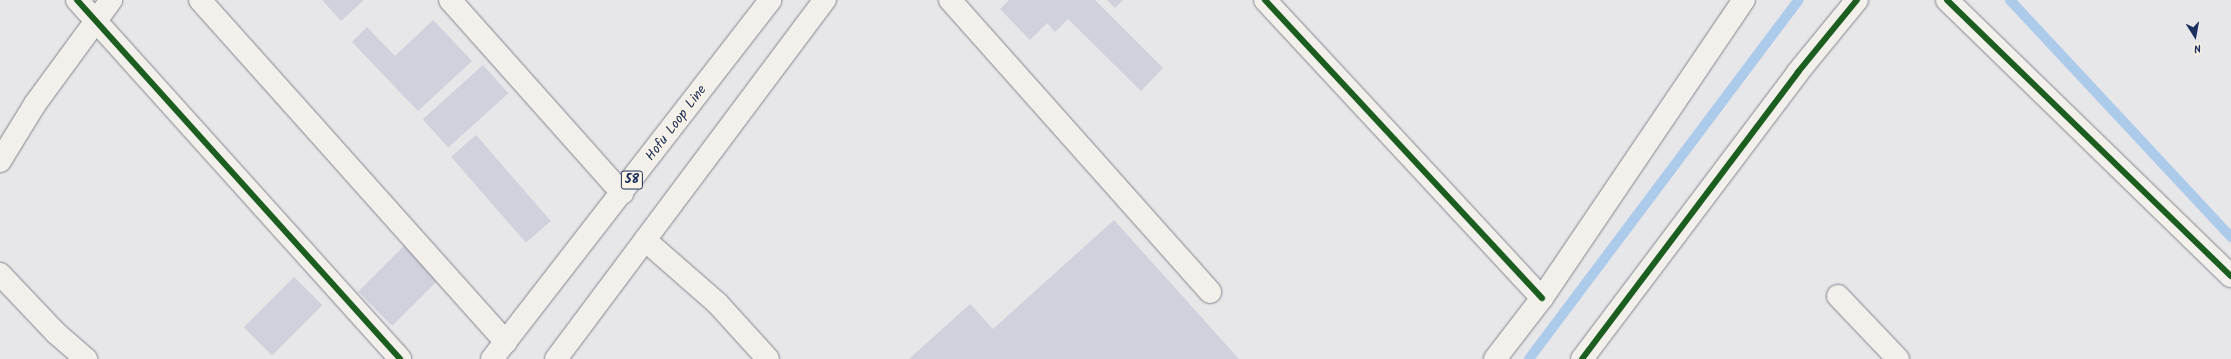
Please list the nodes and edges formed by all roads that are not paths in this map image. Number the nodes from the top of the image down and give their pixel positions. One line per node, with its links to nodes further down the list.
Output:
1 (77, 0): 12 (street)
2 (110, 0): 12 (street)
3 (200, 0): 21 (street)
4 (450, 0): 14 (street)
5 (770, 0): 14 (street, Hofu Loop Line / 58)
6 (825, 0): 15 (street)
7 (950, 0): 18 (street)
8 (1265, 0): 20 (street)
9 (1744, 0): 20 (street)
10 (1857, 0): 22 (street)
11 (1947, 0): 17 (street)
12 (96, 20): 13 (street); 24 (street)
13 (0, 161)
14 (622, 193): 21 (street, Hofu Loop Line / 58)
15 (645, 240): 26 (street); 27 (street)
16 (0, 274): 23 (street)
17 (2231, 276)
18 (1210, 292)
19 (1838, 296): 29 (street)
20 (1542, 298): 28 (street)
21 (506, 342): 25 (street, Hofu Loop Line / 58)
22 (1586, 358)
23 (86, 359)
24 (400, 359)
25 (492, 359)
26 (556, 359)
27 (768, 359)
28 (1495, 359)
29 (1898, 359)

